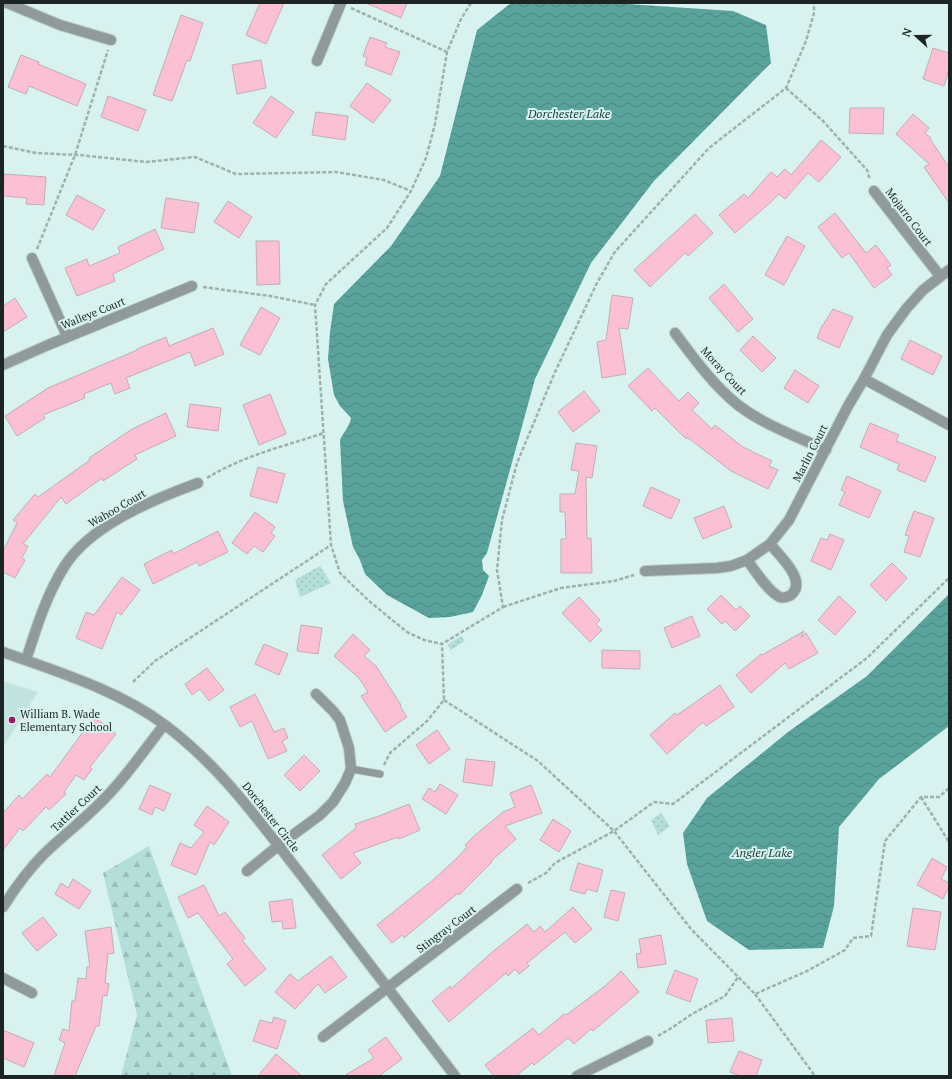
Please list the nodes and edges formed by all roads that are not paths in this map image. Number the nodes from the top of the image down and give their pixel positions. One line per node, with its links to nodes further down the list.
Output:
1 (7, 3): 3 (street)
2 (341, 3): 4 (street)
3 (111, 40)
4 (317, 60)
5 (874, 191): 8 (street, Mojarro Court)
6 (32, 258): 11 (street)
7 (949, 270): 8 (street, Marlin Court)
8 (940, 276): 13 (street, Marlin Court)
9 (192, 286): 11 (street, Walleye Court)
10 (675, 333): 15 (street, Moray Court)
11 (67, 336): 12 (street, Walleye Court)
12 (3, 365)
13 (864, 379): 14 (street); 15 (street, Marlin Court)
14 (949, 425)
15 (826, 450): 17 (street, Marlin Court)
16 (198, 483): 21 (street, Wahoo Court)
17 (770, 544): 18 (street, Marlin Court); 18 (street)
18 (747, 560): 19 (street, Marlin Court)
19 (645, 571)
20 (3, 652): 21 (street, Dorchester Circle)
21 (26, 660): 23 (street, Dorchester Circle)
22 (316, 694): 24 (street)
23 (164, 725): 26 (street, Dorchester Circle); 29 (street, Tattler Court)
24 (351, 770): 25 (lane); 26 (street)
25 (380, 774)
26 (278, 846): 27 (street); 31 (street, Dorchester Circle)
27 (247, 871)
28 (517, 889): 31 (street, Stingray Court)
29 (3, 907)
30 (3, 978): 32 (street)
31 (388, 987): 33 (street, Stingray Court); 35 (street, Dorchester Circle)
32 (32, 993)
33 (323, 1037)
34 (648, 1041): 36 (street)
35 (454, 1076)
36 (577, 1076)

